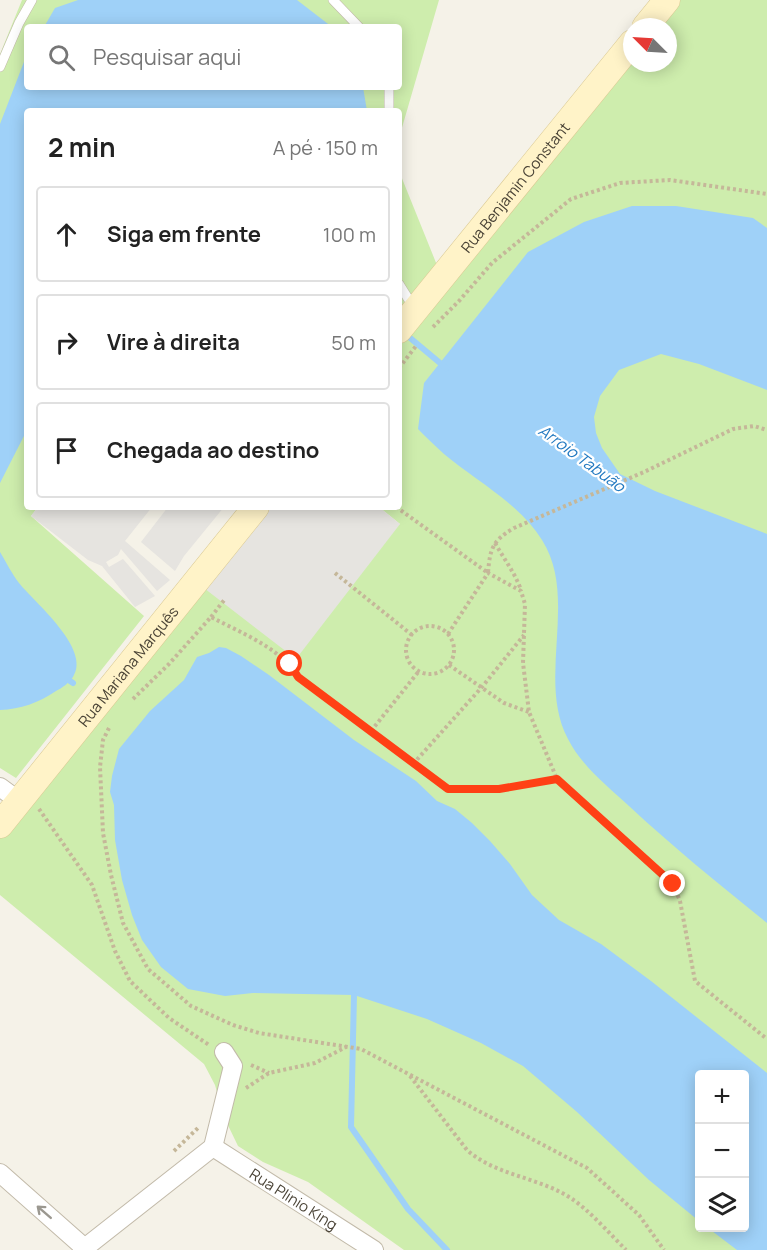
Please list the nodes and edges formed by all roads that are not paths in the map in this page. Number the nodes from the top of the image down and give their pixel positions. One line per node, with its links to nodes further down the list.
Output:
1 (32, 0): 7 (lane)
2 (333, 0): 5 (lane)
3 (667, 0): 4 (main road)
4 (652, 18)
5 (356, 24)
6 (623, 55): 11 (main road, Rua Benjamin Constant)
7 (0, 67)
8 (389, 90): 9 (lane)
9 (388, 108)
10 (402, 292): 11 (lane)
11 (415, 325)
12 (253, 510): 13 (main road, Rua Mariana Marquês)
13 (16, 792): 14 (main road, Rua Mariana Marquês)
14 (0, 825)
15 (224, 1052): 16 (street)
16 (213, 1147): 18 (street); 19 (street, Rua Plinio King)
17 (0, 1173): 18 (street, one-way to 17)
18 (84, 1249)
19 (374, 1250)

